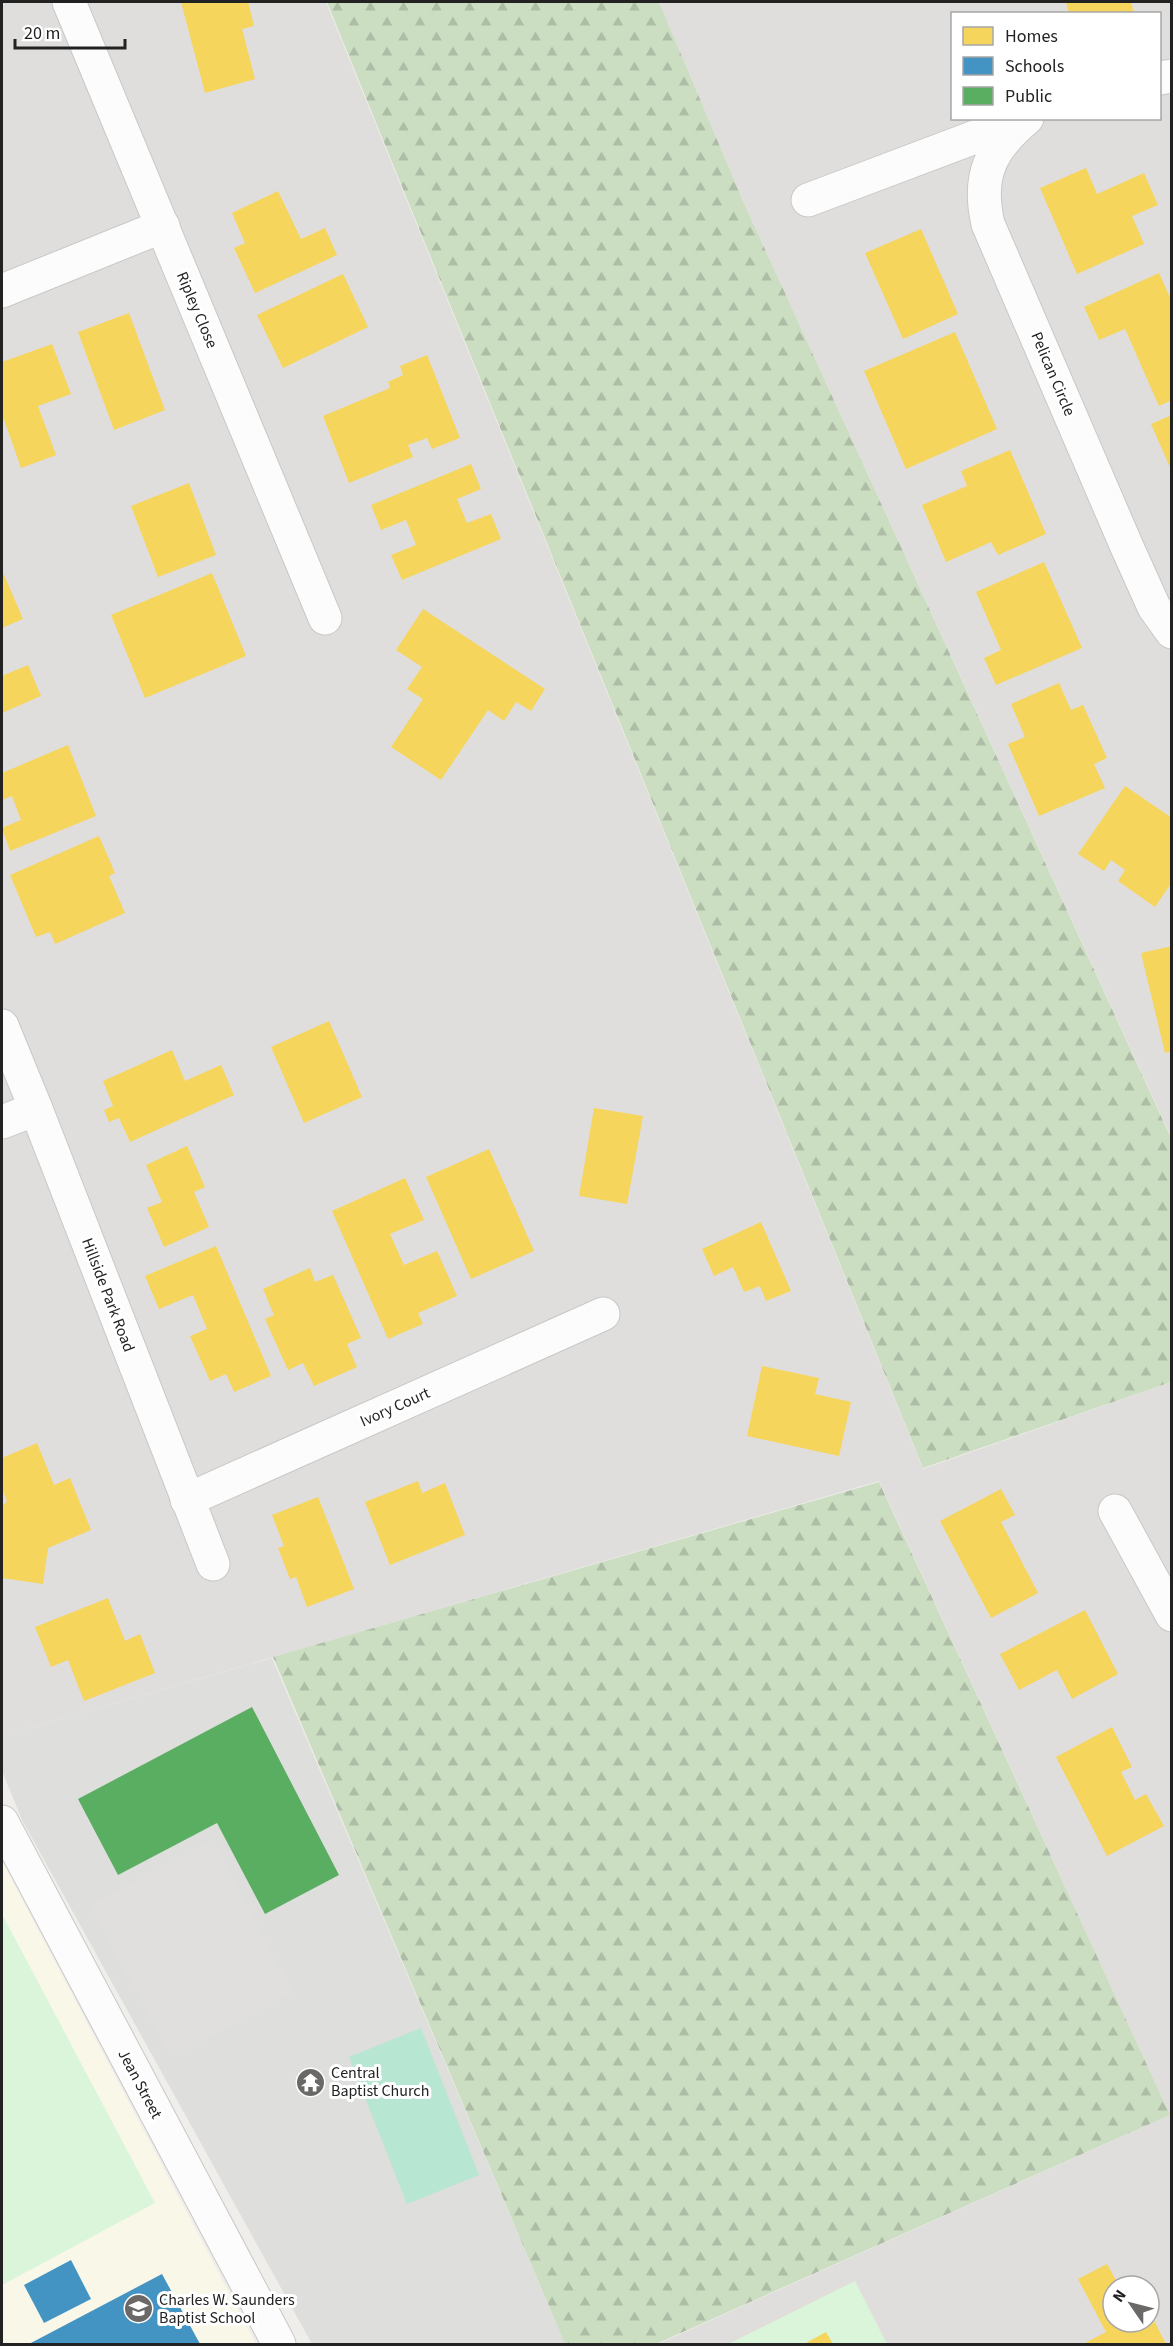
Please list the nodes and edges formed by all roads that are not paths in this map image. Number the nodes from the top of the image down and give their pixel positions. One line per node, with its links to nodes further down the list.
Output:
1 (69, 2): 5 (street, Ripley Close)
2 (1021, 120): 4 (street)
3 (1024, 120): 8 (street, Pelican Circle)
4 (808, 200)
5 (163, 226): 6 (street); 7 (street, Ripley Close)
6 (2, 291)
7 (326, 618)
8 (1172, 632)
9 (2, 1026): 10 (street, Hillside Park Road)
10 (36, 1109): 11 (street); 13 (street, Hillside Park Road)
11 (2, 1122)
12 (603, 1314): 13 (street, Ivory Court)
13 (187, 1500): 15 (street, Hillside Park Road)
14 (1115, 1511): 16 (street)
15 (213, 1564)
16 (1172, 1615)
17 (2, 1822): 18 (street, Jean Street)
18 (279, 2344)

